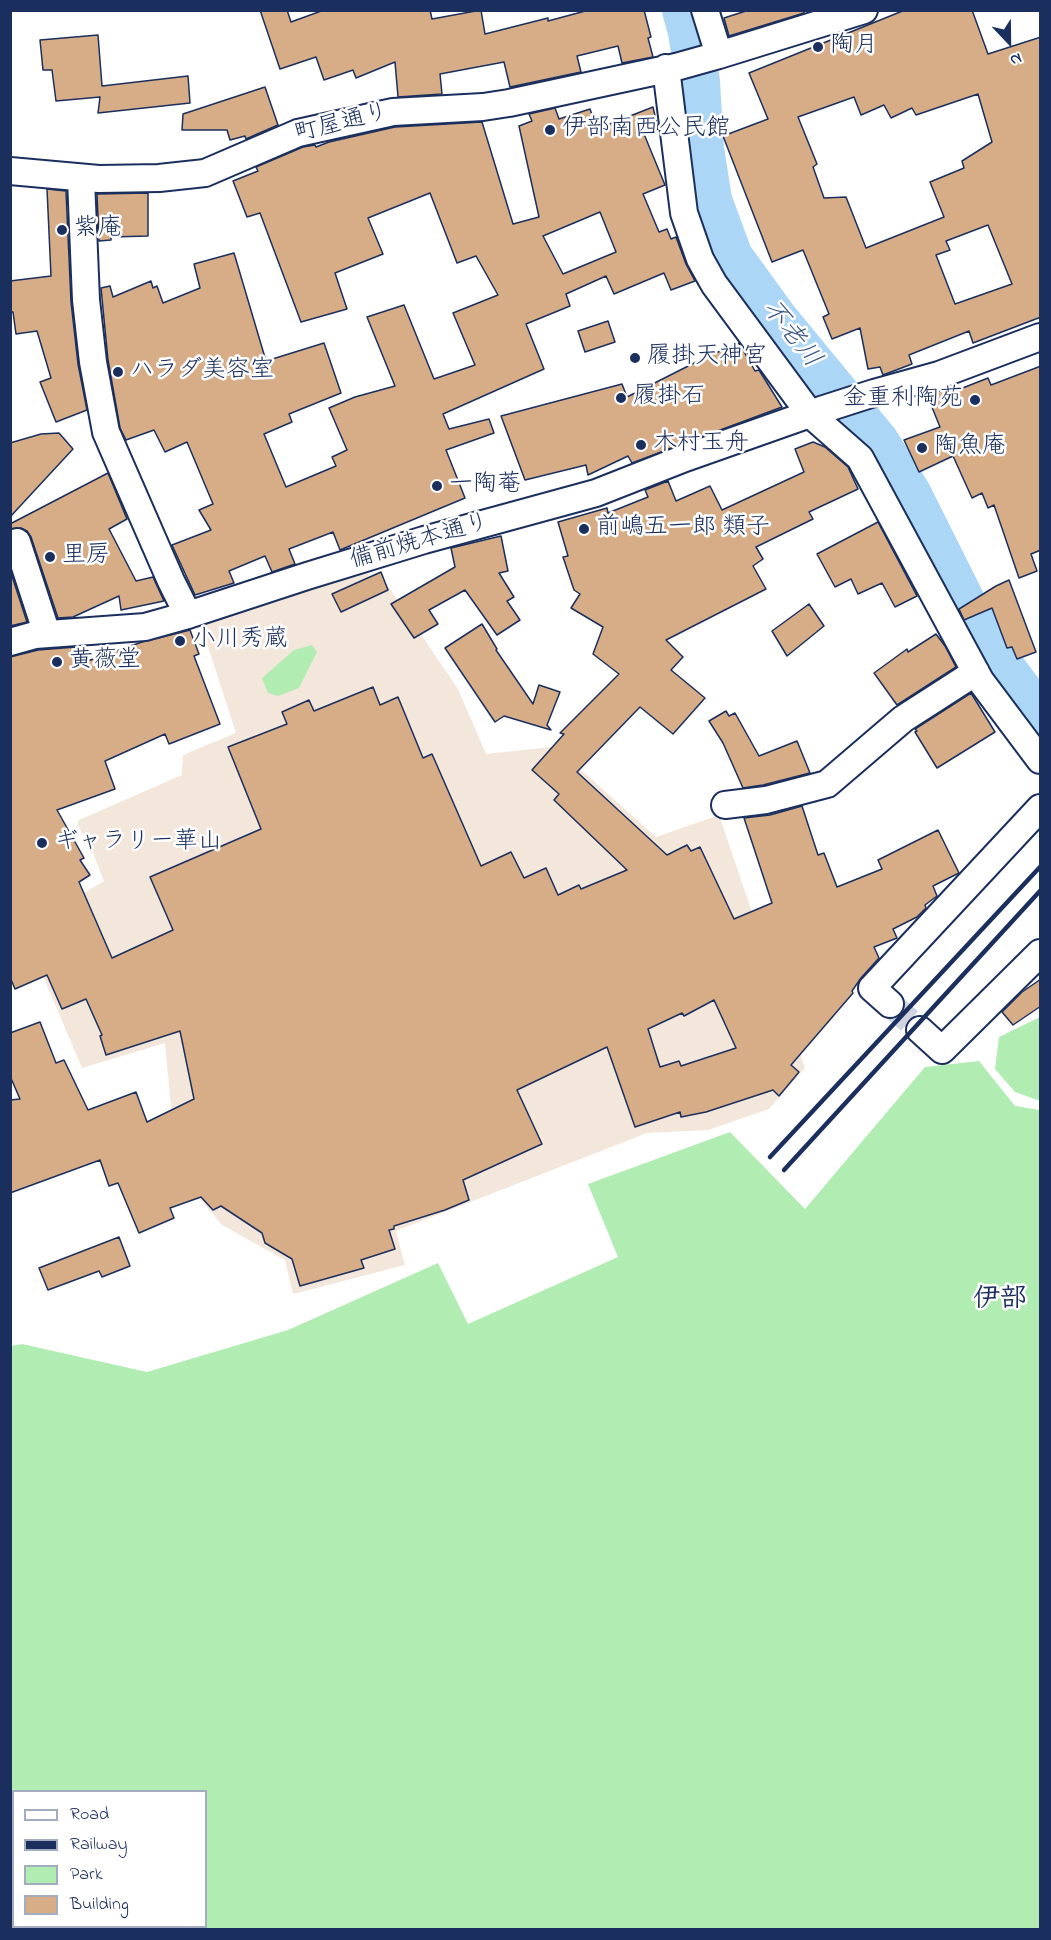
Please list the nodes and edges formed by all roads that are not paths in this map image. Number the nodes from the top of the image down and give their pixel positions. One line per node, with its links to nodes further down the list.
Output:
1 (705, 10): 3 (street)
2 (864, 10): 3 (street, 町屋通り)
3 (719, 55): 4 (street, 町屋通り)
4 (671, 68): 6 (street, 町屋通り); 8 (street)
5 (10, 171): 6 (street, 町屋通り)
6 (81, 179): 10 (street)
7 (1041, 337): 8 (street, 備前焼本通り)
8 (816, 412): 10 (street, 備前焼本通り); 13 (street)
9 (17, 542): 11 (street)
10 (188, 615): 11 (street, 備前焼本通り)
11 (47, 634): 12 (street, 備前焼本通り)
12 (10, 642)
13 (976, 672): 14 (street); 15 (street)
14 (1041, 760)
15 (725, 805)
16 (1041, 808): 18 (street)
17 (1041, 953): 19 (street)
18 (890, 1004)
19 (920, 1030)

